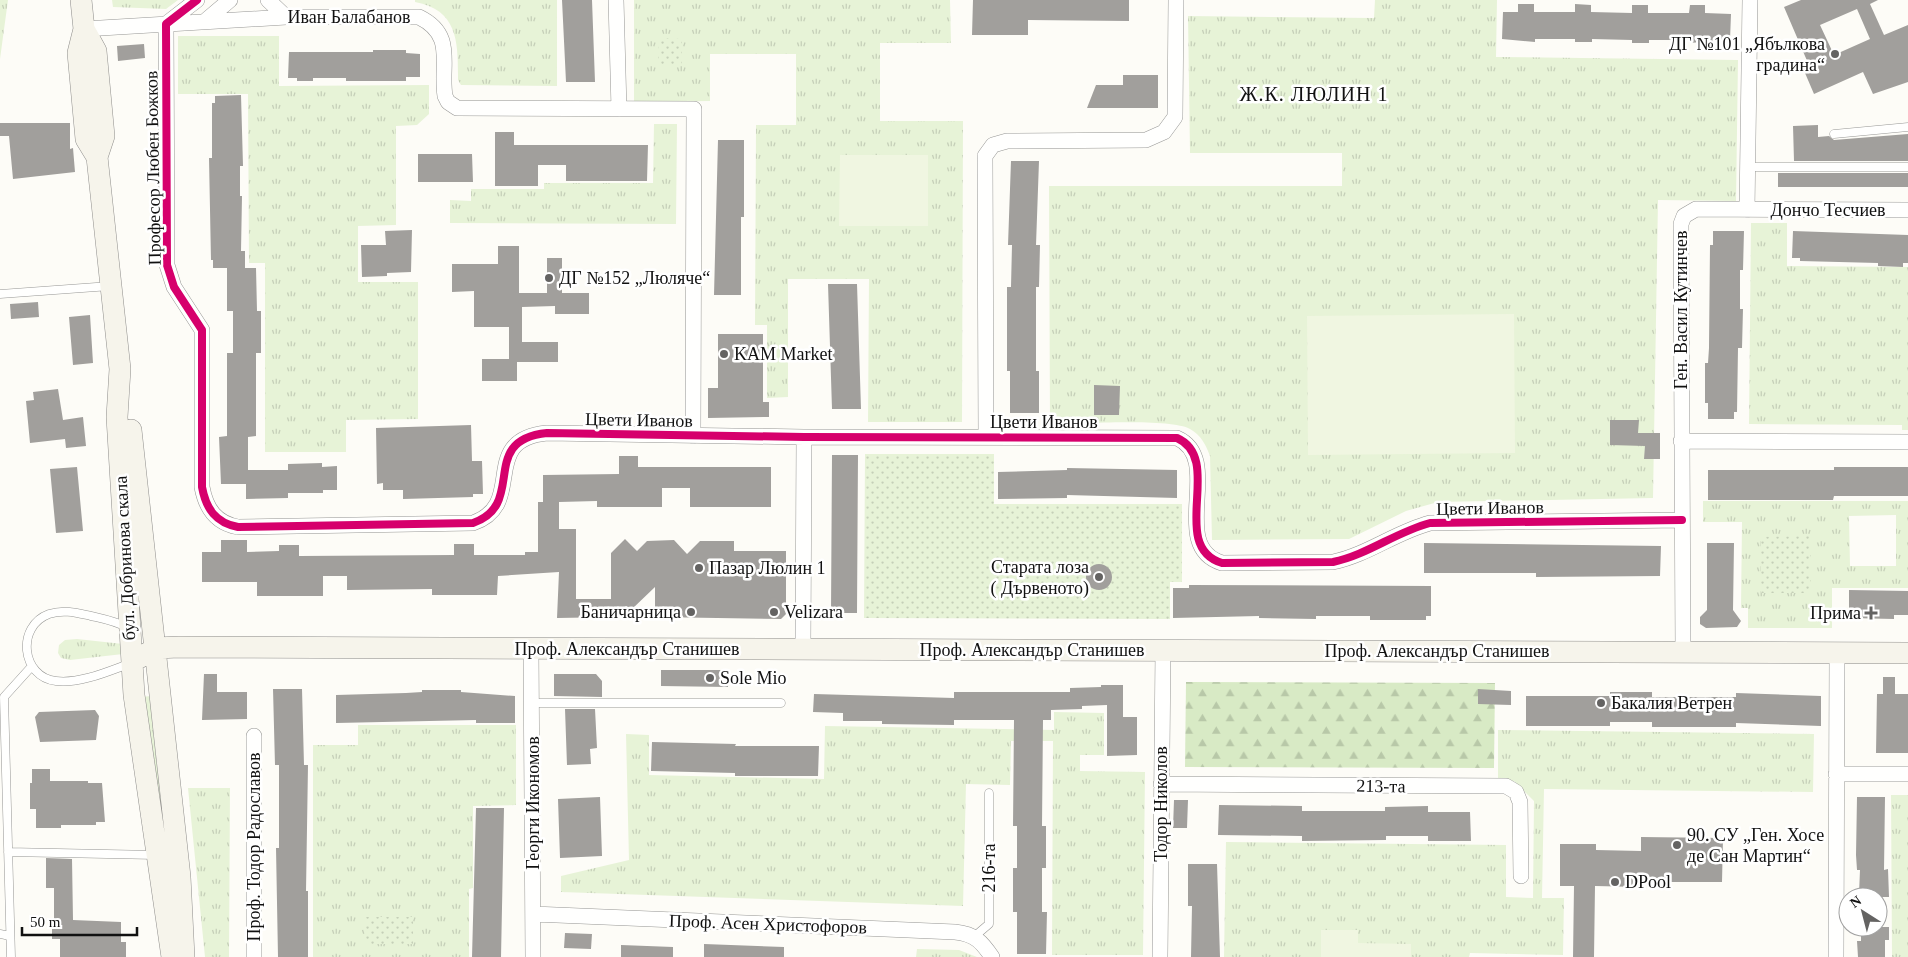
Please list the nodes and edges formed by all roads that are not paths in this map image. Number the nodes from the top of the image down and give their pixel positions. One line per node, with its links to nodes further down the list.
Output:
1 (81, 0): 11 (street, бул. Добринова скала)
2 (197, 0): 10 (street)
3 (230, 0): 9 (street)
4 (268, 0): 8 (street)
5 (616, 0): 12 (street)
6 (1176, 0): 24 (street)
7 (1750, 0): 15 (street)
8 (286, 17): 9 (street, Иван Балабанов); 12 (street, Иван Балабанов)
9 (204, 22): 10 (street, Иван Балабанов)
10 (166, 24): 11 (street, Иван Балабанов); 28 (street, Професор Любен Божков)
11 (84, 29): 19 (street, бул. Добринова скала)
12 (619, 110): 22 (street, Иван Балабанов)
13 (1908, 128): 14 (lane)
14 (1834, 134)
15 (1748, 167): 16 (lane); 17 (street)
16 (1908, 167)
17 (1747, 210): 18 (street, Дончо Тесчиев); 25 (street, Ген. Васил Кутинчев)
18 (1908, 210)
19 (112, 286): 20 (lane); 21 (street, бул. Добринова скала)
20 (0, 294)
21 (120, 369): 29 (street, бул. Добринова скала); 30 (street, бул. Добринова скала)
22 (693, 436): 23 (street, Цвети Иванов); 28 (street, Цвети Иванов)
23 (804, 437): 24 (street, Цвети Иванов); 32 (street)
24 (986, 437): 27 (street, Цвети Иванов)
25 (1681, 441): 26 (street); 27 (street, Ген. Васил Кутинчев)
26 (1908, 442)
27 (1682, 520): 34 (street, Ген. Васил Кутинчев)
28 (354, 525)
29 (129, 629): 30 (street); 37 (street, бул. Добринова скала); 38 (lane)
30 (156, 648): 31 (street, Проф. Александър Станишев); 37 (street); 56 (street, бул. Добринова скала)
31 (531, 649): 32 (street, Проф. Александър Станишев); 39 (street, Георги Икономов)
32 (803, 649): 33 (street, Проф. Александър Станишев)
33 (1163, 651): 34 (street, Проф. Александър Станишев); 44 (street, Тодор Николов)
34 (1683, 652): 35 (street, Проф. Александър Станишев)
35 (1837, 653): 36 (street, Проф. Александър Станишев); 42 (street)
36 (1908, 653)
37 (132, 662): 38 (lane); 47 (street, бул. Добринова скала)
38 (32, 666): 46 (lane)
39 (532, 703): 40 (lane); 50 (street, Георги Икономов)
40 (781, 703)
41 (254, 736): 57 (street, Проф. Тодор Радославов)
42 (1836, 774): 43 (street); 61 (street)
43 (1908, 774)
44 (1160, 784): 49 (street, 213-та); 60 (street, Тодор Николов)
45 (989, 793): 53 (lane, 216-та)
46 (8, 852): 47 (lane); 48 (lane)
47 (156, 855): 55 (street, бул. Добринова скала)
48 (4, 865): 52 (lane)
49 (1521, 876)
50 (533, 914): 53 (street, Проф. Асен Христофоров); 58 (street, Георги Икономов)
51 (0, 934): 52 (lane)
52 (10, 936): 54 (lane)
53 (975, 936): 59 (street)
54 (11, 957)
55 (172, 957)
56 (184, 957)
57 (254, 957)
58 (533, 957)
59 (992, 957)
60 (1160, 957)
61 (1836, 957)

